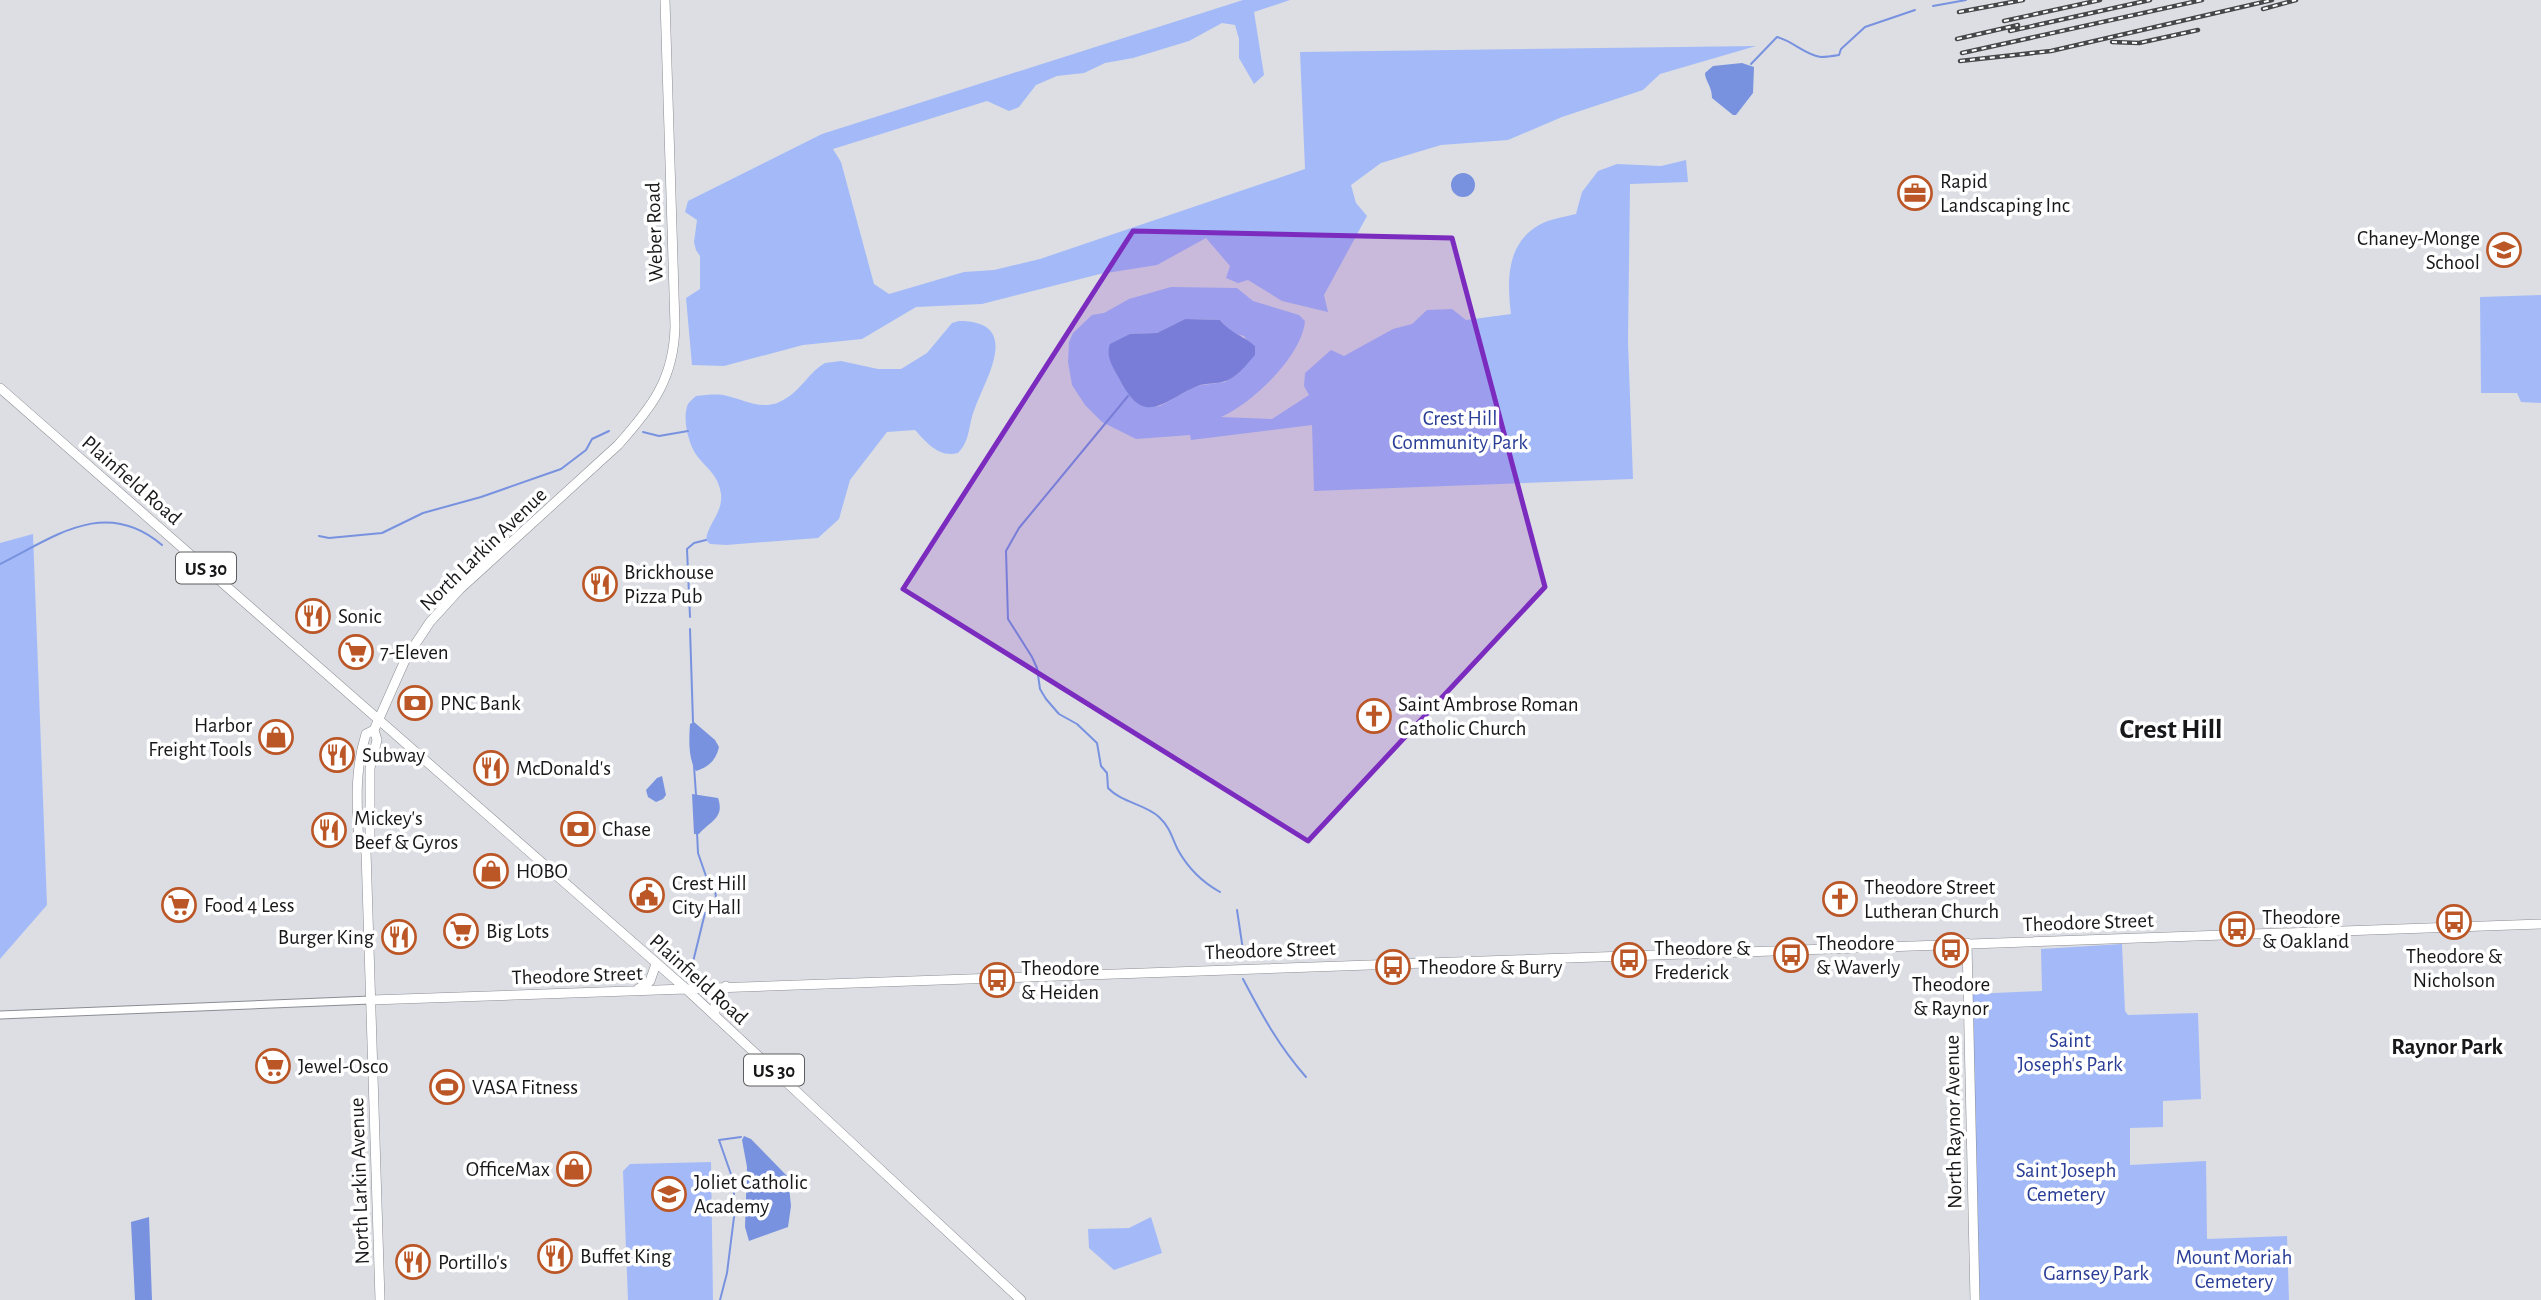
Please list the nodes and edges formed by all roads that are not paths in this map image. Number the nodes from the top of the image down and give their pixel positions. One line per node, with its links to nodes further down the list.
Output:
1 (665, 0): 3 (main road, Weber Road)
2 (0, 388): 4 (main road, Plainfield Road / US 30)
3 (618, 445): 4 (main road, North Larkin Avenue)
4 (379, 720): 7 (main road, Plainfield Road / US 30); 11 (main road, North Larkin Avenue)
5 (2541, 924): 6 (main road, Theodore Street)
6 (1967, 943): 8 (main road, Theodore Street); 16 (main road, North Raynor Avenue)
7 (656, 964): 9 (main road, Plainfield Road / US 30); 10 (main road)
8 (726, 986): 9 (main road, Theodore Street); 13 (main road)
9 (685, 988): 10 (main road, Theodore Street); 13 (main road, Plainfield Road / US 30)
10 (635, 991): 11 (main road, Theodore Street)
11 (371, 1000): 12 (street, Theodore Street); 14 (main road, North Larkin Avenue)
12 (0, 1016)
13 (715, 1016): 15 (main road, Plainfield Road / US 30)
14 (380, 1300)
15 (1021, 1300)
16 (1975, 1300)

